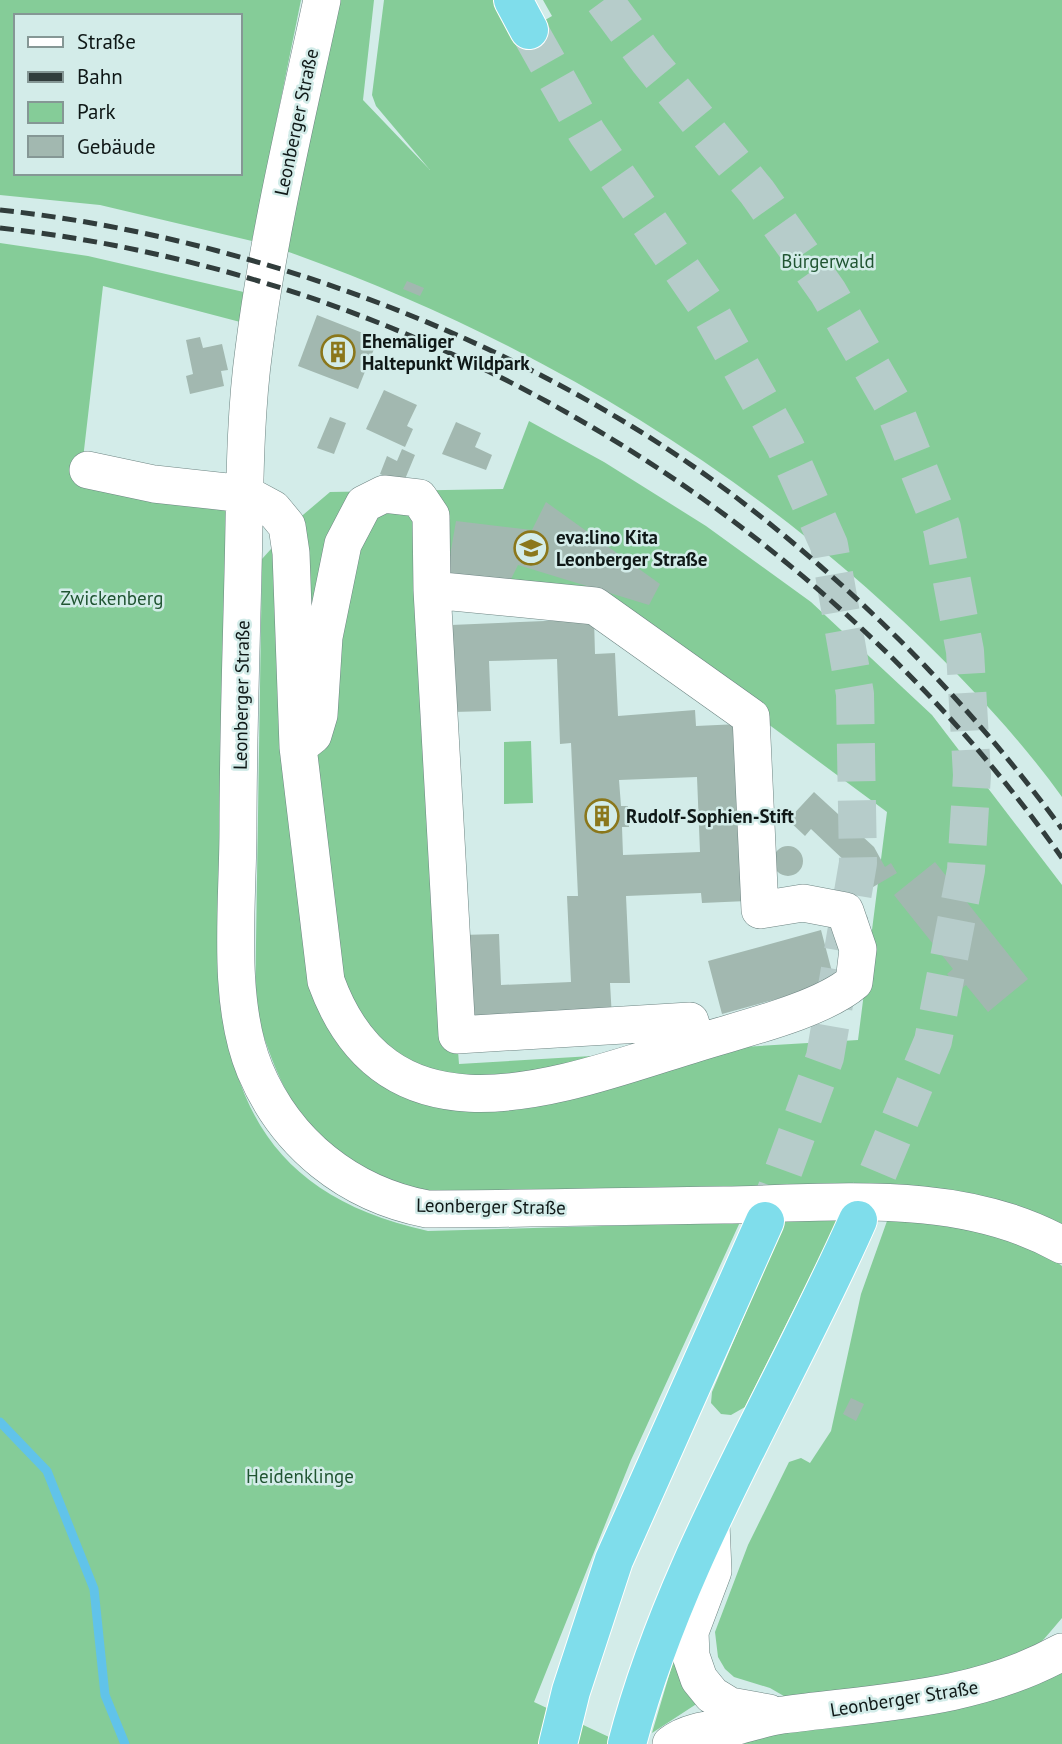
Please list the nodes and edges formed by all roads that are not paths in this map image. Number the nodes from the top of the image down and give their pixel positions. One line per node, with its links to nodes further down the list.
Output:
1 (322, 0): 3 (street, Leonberger Straße)
2 (88, 470): 3 (street)
3 (245, 494): 5 (street); 9 (street, Leonberger Straße)
4 (432, 590): 5 (street); 6 (street); 6 (street)
5 (298, 747): 6 (street)
6 (697, 1043)
7 (858, 1220): 10 (highway)
8 (765, 1221): 13 (highway)
9 (1062, 1245)
10 (711, 1524): 12 (street, Leonberger Straße); 14 (highway)
11 (1062, 1652): 12 (street, Leonberger Straße)
12 (780, 1715): 15 (street, Leonberger Straße)
13 (558, 1744)
14 (627, 1744)
15 (671, 1744)

